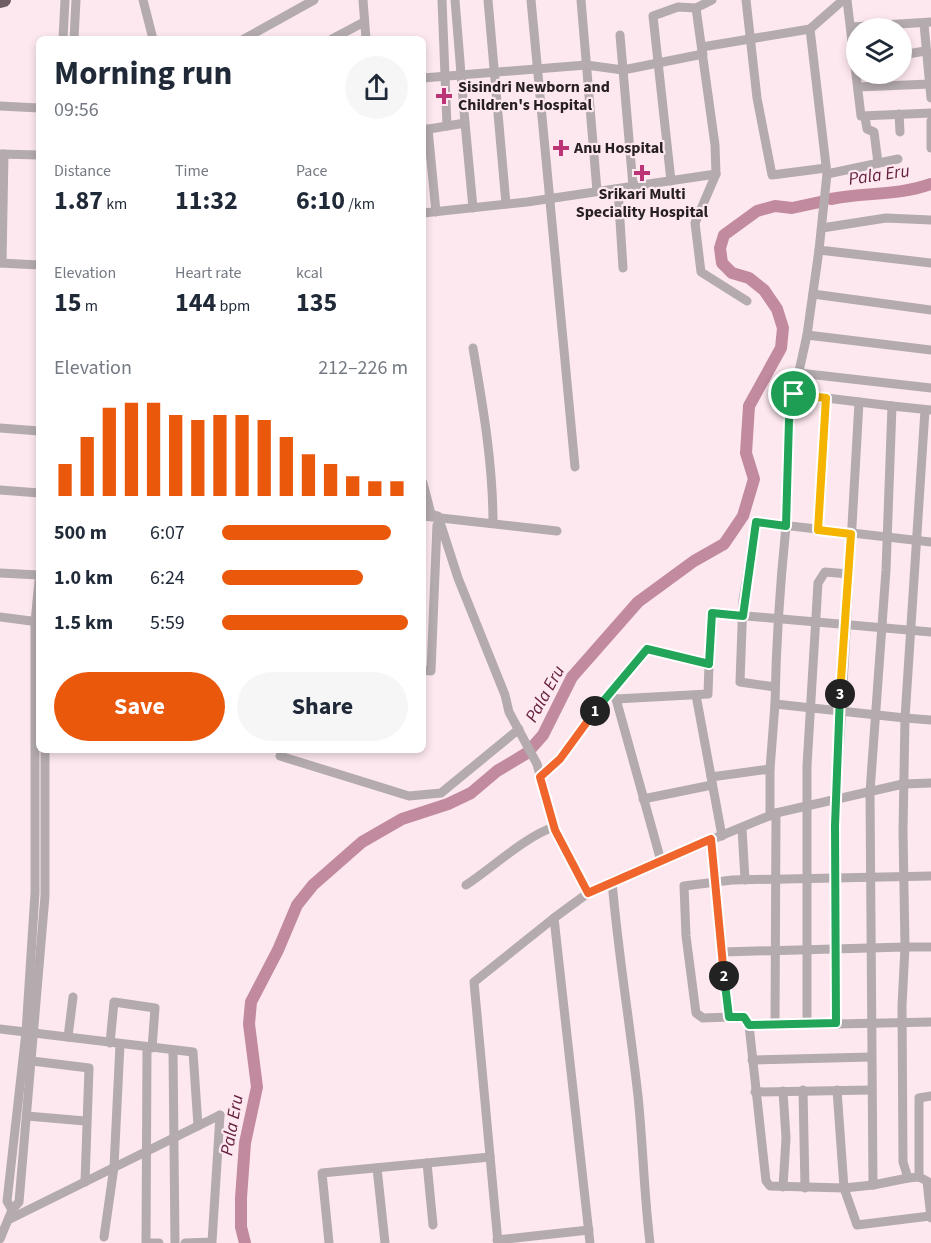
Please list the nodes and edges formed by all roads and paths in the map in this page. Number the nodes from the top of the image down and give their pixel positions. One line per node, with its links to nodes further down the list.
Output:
1 (65, 0): 21 (street)
2 (76, 0): 22 (street)
3 (143, 0): 23 (street)
4 (314, 0): 24 (street)
5 (363, 0): 16 (street)
6 (442, 0): 37 (street)
7 (454, 0): 36 (street)
8 (488, 0): 35 (street)
9 (531, 0): 33 (street)
10 (580, 0): 32 (street)
11 (712, 0): 14 (street)
12 (746, 0): 27 (street)
13 (845, 0): 15 (street); 19 (street)
14 (696, 8): 28 (street); 31 (street)
15 (849, 18)
16 (364, 22): 25 (street); 26 (street)
17 (927, 23): 18 (street); 29 (street)
18 (912, 24)
19 (810, 29): 27 (street); 58 (street)
20 (620, 35): 34 (street)
21 (63, 36)
22 (74, 36)
23 (152, 36)
24 (251, 36)
25 (338, 36)
26 (366, 36)
27 (749, 39): 28 (street); 58 (street)
28 (702, 50): 31 (street); 59 (street)
29 (925, 51): 30 (street); 40 (street)
30 (912, 53)
31 (657, 64): 34 (street); 60 (street)
32 (586, 65): 33 (street); 34 (street); 63 (street)
33 (538, 69): 35 (street); 64 (street)
34 (623, 70): 61 (street)
35 (496, 72): 36 (street); 65 (street)
36 (461, 74): 37 (street); 49 (street)
37 (445, 75): 38 (street); 50 (street)
38 (426, 78)
39 (858, 84): 41 (street)
40 (930, 84): 41 (street); 42 (street)
41 (858, 87): 47 (street)
42 (931, 98)
43 (0, 106): 44 (street)
44 (36, 108)
45 (931, 113): 46 (street)
46 (898, 114): 47 (street); 52 (street)
47 (865, 117): 57 (street)
48 (931, 121): 53 (street)
49 (465, 123): 50 (street); 66 (street)
50 (447, 126): 51 (street)
51 (426, 129): 67 (street)
52 (900, 132)
53 (930, 148)
54 (2, 154): 55 (street); 72 (street)
55 (36, 155)
56 (898, 159): 57 (street)
57 (878, 163): 58 (street)
58 (826, 171): 70 (street)
59 (716, 174): 60 (street); 77 (street)
60 (671, 181): 61 (street)
61 (633, 186): 62 (street)
62 (618, 189): 63 (street); 75 (street)
63 (597, 191): 64 (street)
64 (551, 198): 65 (street); 91 (street)
65 (506, 204): 66 (street)
66 (473, 207): 67 (street)
67 (436, 212): 68 (street)
68 (426, 213)
69 (931, 220): 70 (street)
70 (822, 228): 71 (street)
71 (819, 250): 73 (street); 76 (street)
72 (1, 263): 74 (street)
73 (931, 263)
74 (36, 265)
75 (623, 268)
76 (813, 294): 78 (street); 79 (street)
77 (747, 301)
78 (931, 310)
79 (807, 335): 81 (street); 82 (street)
80 (473, 348): 97 (street)
81 (931, 350)
82 (799, 373): 83 (street); 84 (street)
83 (931, 388)
84 (794, 394): 85 (street); 98 (street)
85 (826, 398): 86 (street); 99 (street)
86 (859, 402): 87 (street); 101 (street)
87 (892, 406): 88 (street); 102 (street)
88 (928, 410): 103 (street)
89 (0, 429): 90 (street)
90 (36, 431)
91 (575, 467)
92 (0, 490): 93 (street)
93 (36, 494)
94 (426, 495): 96 (street)
95 (426, 516): 96 (street)
96 (438, 516): 97 (street); 118 (street); 128 (street)
97 (493, 523): 100 (street)
98 (786, 526): 99 (street); 108 (street); 110 (street)
99 (818, 530): 101 (street)
100 (557, 531)
101 (851, 534): 102 (street); 106 (street)
102 (886, 538): 103 (street); 114 (street)
103 (917, 540): 104 (street); 115 (street)
104 (931, 542)
105 (0, 573): 107 (street)
106 (849, 574): 112 (street); 113 (street)
107 (36, 575)
108 (743, 616): 110 (street); 117 (street); 119 (street)
109 (0, 617): 111 (street)
110 (778, 617): 112 (street); 119 (street)
111 (36, 622)
112 (815, 623): 113 (street); 123 (street)
113 (845, 626): 114 (street); 124 (street)
114 (882, 630): 115 (street); 125 (street)
115 (912, 630): 116 (street); 126 (street)
116 (931, 632)
117 (709, 664): 120 (street); 121 (street)
118 (426, 670)
119 (776, 687): 122 (street)
120 (696, 695): 121 (street); 134 (street)
121 (613, 696): 133 (street); 138 (street)
122 (775, 704): 123 (street); 132 (street)
123 (809, 707): 124 (street); 140 (street)
124 (840, 710): 125 (street); 139 (street)
125 (875, 716): 126 (street); 137 (street)
126 (905, 718): 127 (street); 136 (street)
127 (931, 720)
128 (519, 729): 131 (street); 133 (street)
129 (36, 753): 176 (street)
130 (45, 753): 176 (street)
131 (279, 756)
132 (770, 770): 134 (street); 141 (street)
133 (540, 777): 142 (street)
134 (712, 781): 138 (street); 144 (street)
135 (931, 783): 136 (street)
136 (903, 784): 137 (street); 149 (street)
137 (870, 792): 139 (street); 148 (street)
138 (643, 800): 146 (street)
139 (836, 801): 140 (street); 152 (street)
140 (806, 806): 141 (street); 151 (street)
141 (773, 815): 143 (street); 150 (street)
142 (554, 827): 156 (street); 157 (street)
143 (742, 828): 144 (street); 153 (street)
144 (722, 836): 145 (street)
145 (711, 839): 146 (street); 155 (street)
146 (661, 861): 154 (street)
147 (931, 876): 149 (street)
148 (872, 877): 149 (street); 152 (street); 162 (street)
149 (904, 877): 160 (street)
150 (776, 878): 151 (street); 153 (street); 164 (street)
151 (809, 878): 152 (street); 163 (street)
152 (836, 878): 161 (street)
153 (745, 880): 155 (street)
154 (612, 881): 157 (street); 222 (street)
155 (714, 882): 165 (street); 167 (street)
156 (466, 885)
157 (588, 893): 158 (street)
158 (554, 918): 197 (street); 211 (street)
159 (931, 946): 160 (street)
160 (905, 947): 162 (street); 168 (street)
161 (836, 948): 162 (street); 163 (street); 171 (street)
162 (871, 948): 172 (street)
163 (809, 949): 164 (street); 170 (street)
164 (775, 951): 165 (street); 174 (street)
165 (722, 952): 167 (street)
166 (73, 997): 177 (street)
167 (729, 1017): 173 (street)
168 (902, 1022): 169 (street); 172 (street); 191 (street)
169 (931, 1022)
170 (805, 1023): 171 (street); 174 (street)
171 (836, 1023): 172 (street)
172 (872, 1023): 181 (street)
173 (749, 1025): 174 (street); 182 (street)
174 (775, 1025)
175 (0, 1029): 176 (street)
176 (30, 1033): 177 (street); 183 (street); 208 (street)
177 (68, 1038): 178 (street)
178 (115, 1043): 179 (street); 179 (street); 199 (street)
179 (149, 1048): 180 (street); 196 (street)
180 (172, 1051): 194 (street); 195 (street)
181 (871, 1057): 182 (street); 187 (street)
182 (752, 1060): 188 (street)
183 (32, 1062): 192 (street); 193 (street)
184 (783, 1090): 185 (street); 188 (street); 205 (street)
185 (803, 1090): 186 (street); 206 (street)
186 (837, 1090): 187 (street); 207 (street)
187 (871, 1090): 204 (street)
188 (755, 1092): 205 (street)
189 (931, 1096): 190 (street)
190 (919, 1098): 191 (street); 201 (street)
191 (903, 1102): 202 (street)
192 (27, 1116): 193 (street); 208 (street)
193 (86, 1121): 203 (street)
194 (198, 1126): 195 (street); 218 (street)
195 (174, 1139): 196 (street); 217 (street)
196 (145, 1154): 199 (street); 216 (street)
197 (490, 1157): 198 (street); 215 (street)
198 (427, 1163): 200 (street); 210 (street)
199 (114, 1167): 203 (street); 212 (street)
200 (377, 1168): 219 (street); 220 (street)
201 (919, 1177): 202 (street); 209 (street)
202 (908, 1178): 204 (street)
203 (85, 1182): 208 (street)
204 (873, 1185): 207 (street)
205 (783, 1186): 206 (street)
206 (805, 1188): 207 (street)
207 (844, 1188): 209 (street)
208 (11, 1214): 213 (street)
209 (931, 1217)
210 (433, 1225)
211 (589, 1230): 214 (street); 221 (street)
212 (104, 1237)
213 (0, 1239)
214 (547, 1239): 215 (street)
215 (498, 1242)
216 (159, 1243)
217 (175, 1243)
218 (185, 1243)
219 (329, 1243)
220 (385, 1243)
221 (590, 1243)
222 (650, 1243)

